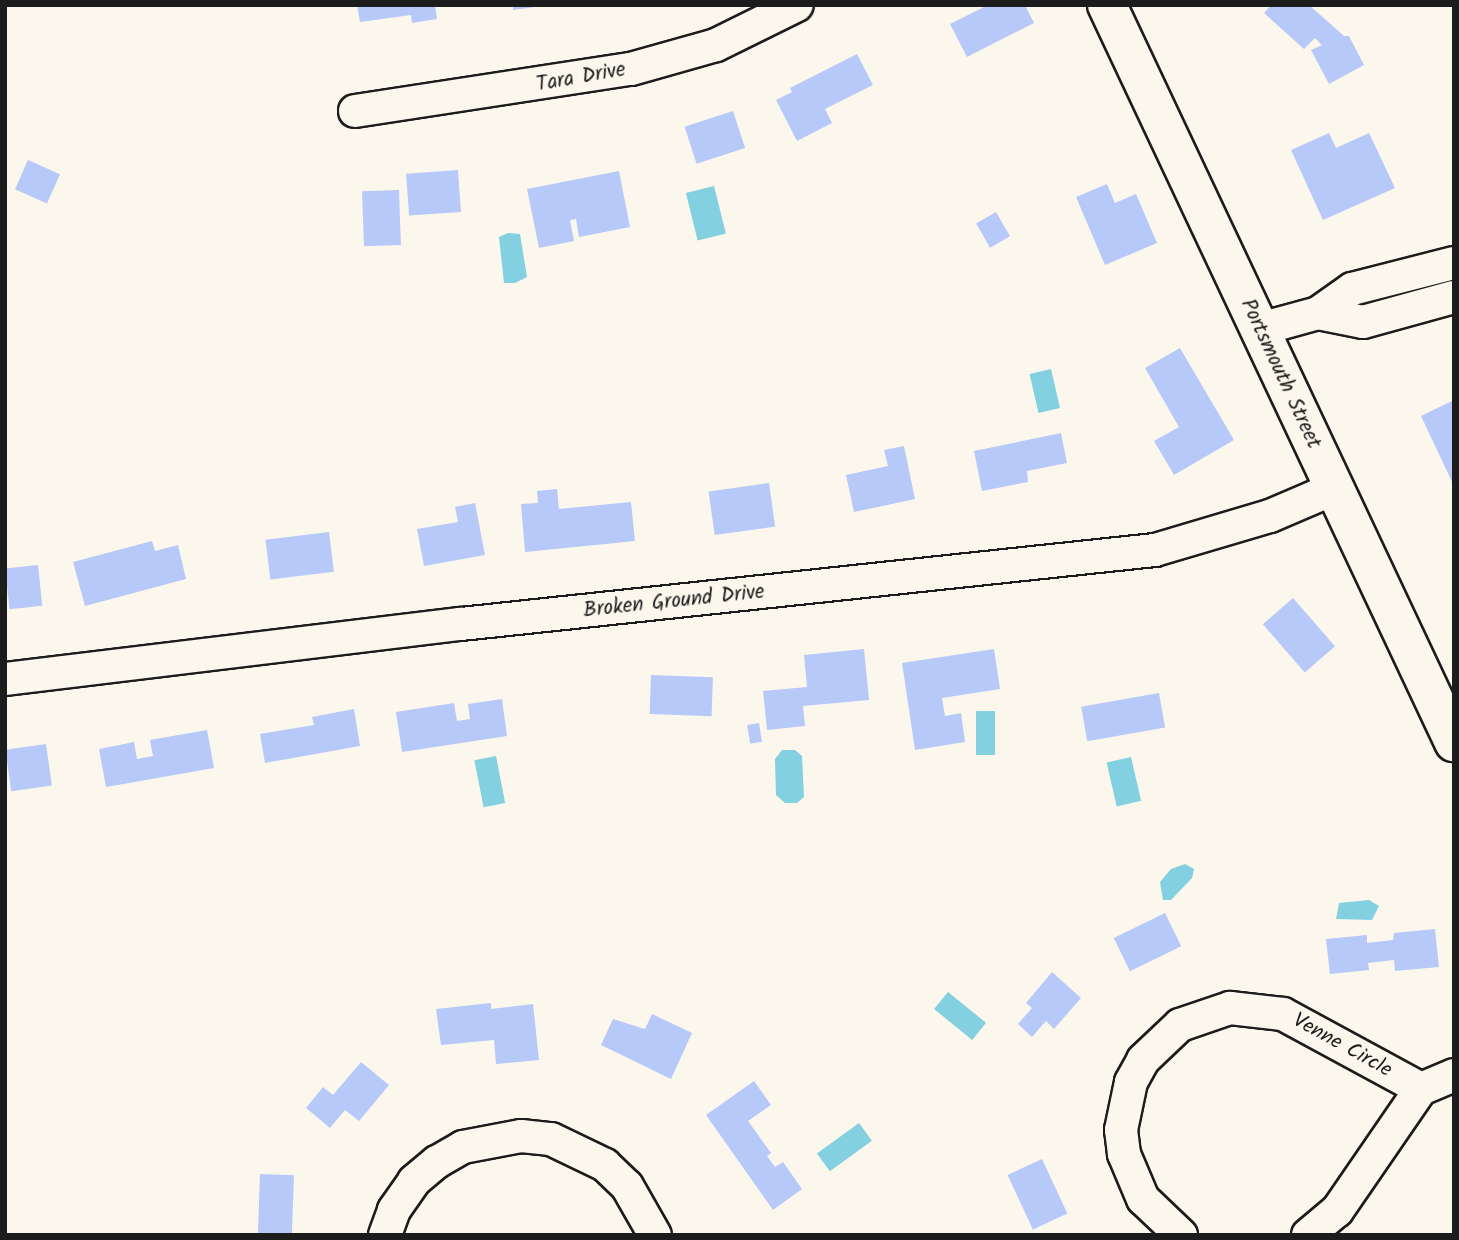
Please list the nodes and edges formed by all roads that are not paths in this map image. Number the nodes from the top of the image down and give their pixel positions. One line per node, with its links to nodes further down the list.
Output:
1 (797, 5): 3 (street, Tara Drive)
2 (1107, 5): 7 (street, Portsmouth Street)
3 (355, 111)
4 (1454, 263): 6 (street)
5 (1454, 297): 6 (street)
6 (1318, 313): 7 (street)
7 (1260, 329): 8 (street, Portsmouth Street)
8 (1333, 489): 9 (street, Broken Ground Drive); 10 (street, Portsmouth Street)
9 (5, 679)
10 (1454, 742)
11 (1454, 1075): 12 (street)
12 (1421, 1089): 15 (street, Venne Circle); 16 (street)
13 (384, 1235): 14 (street)
14 (655, 1235)
15 (1181, 1235)
16 (1308, 1235)

